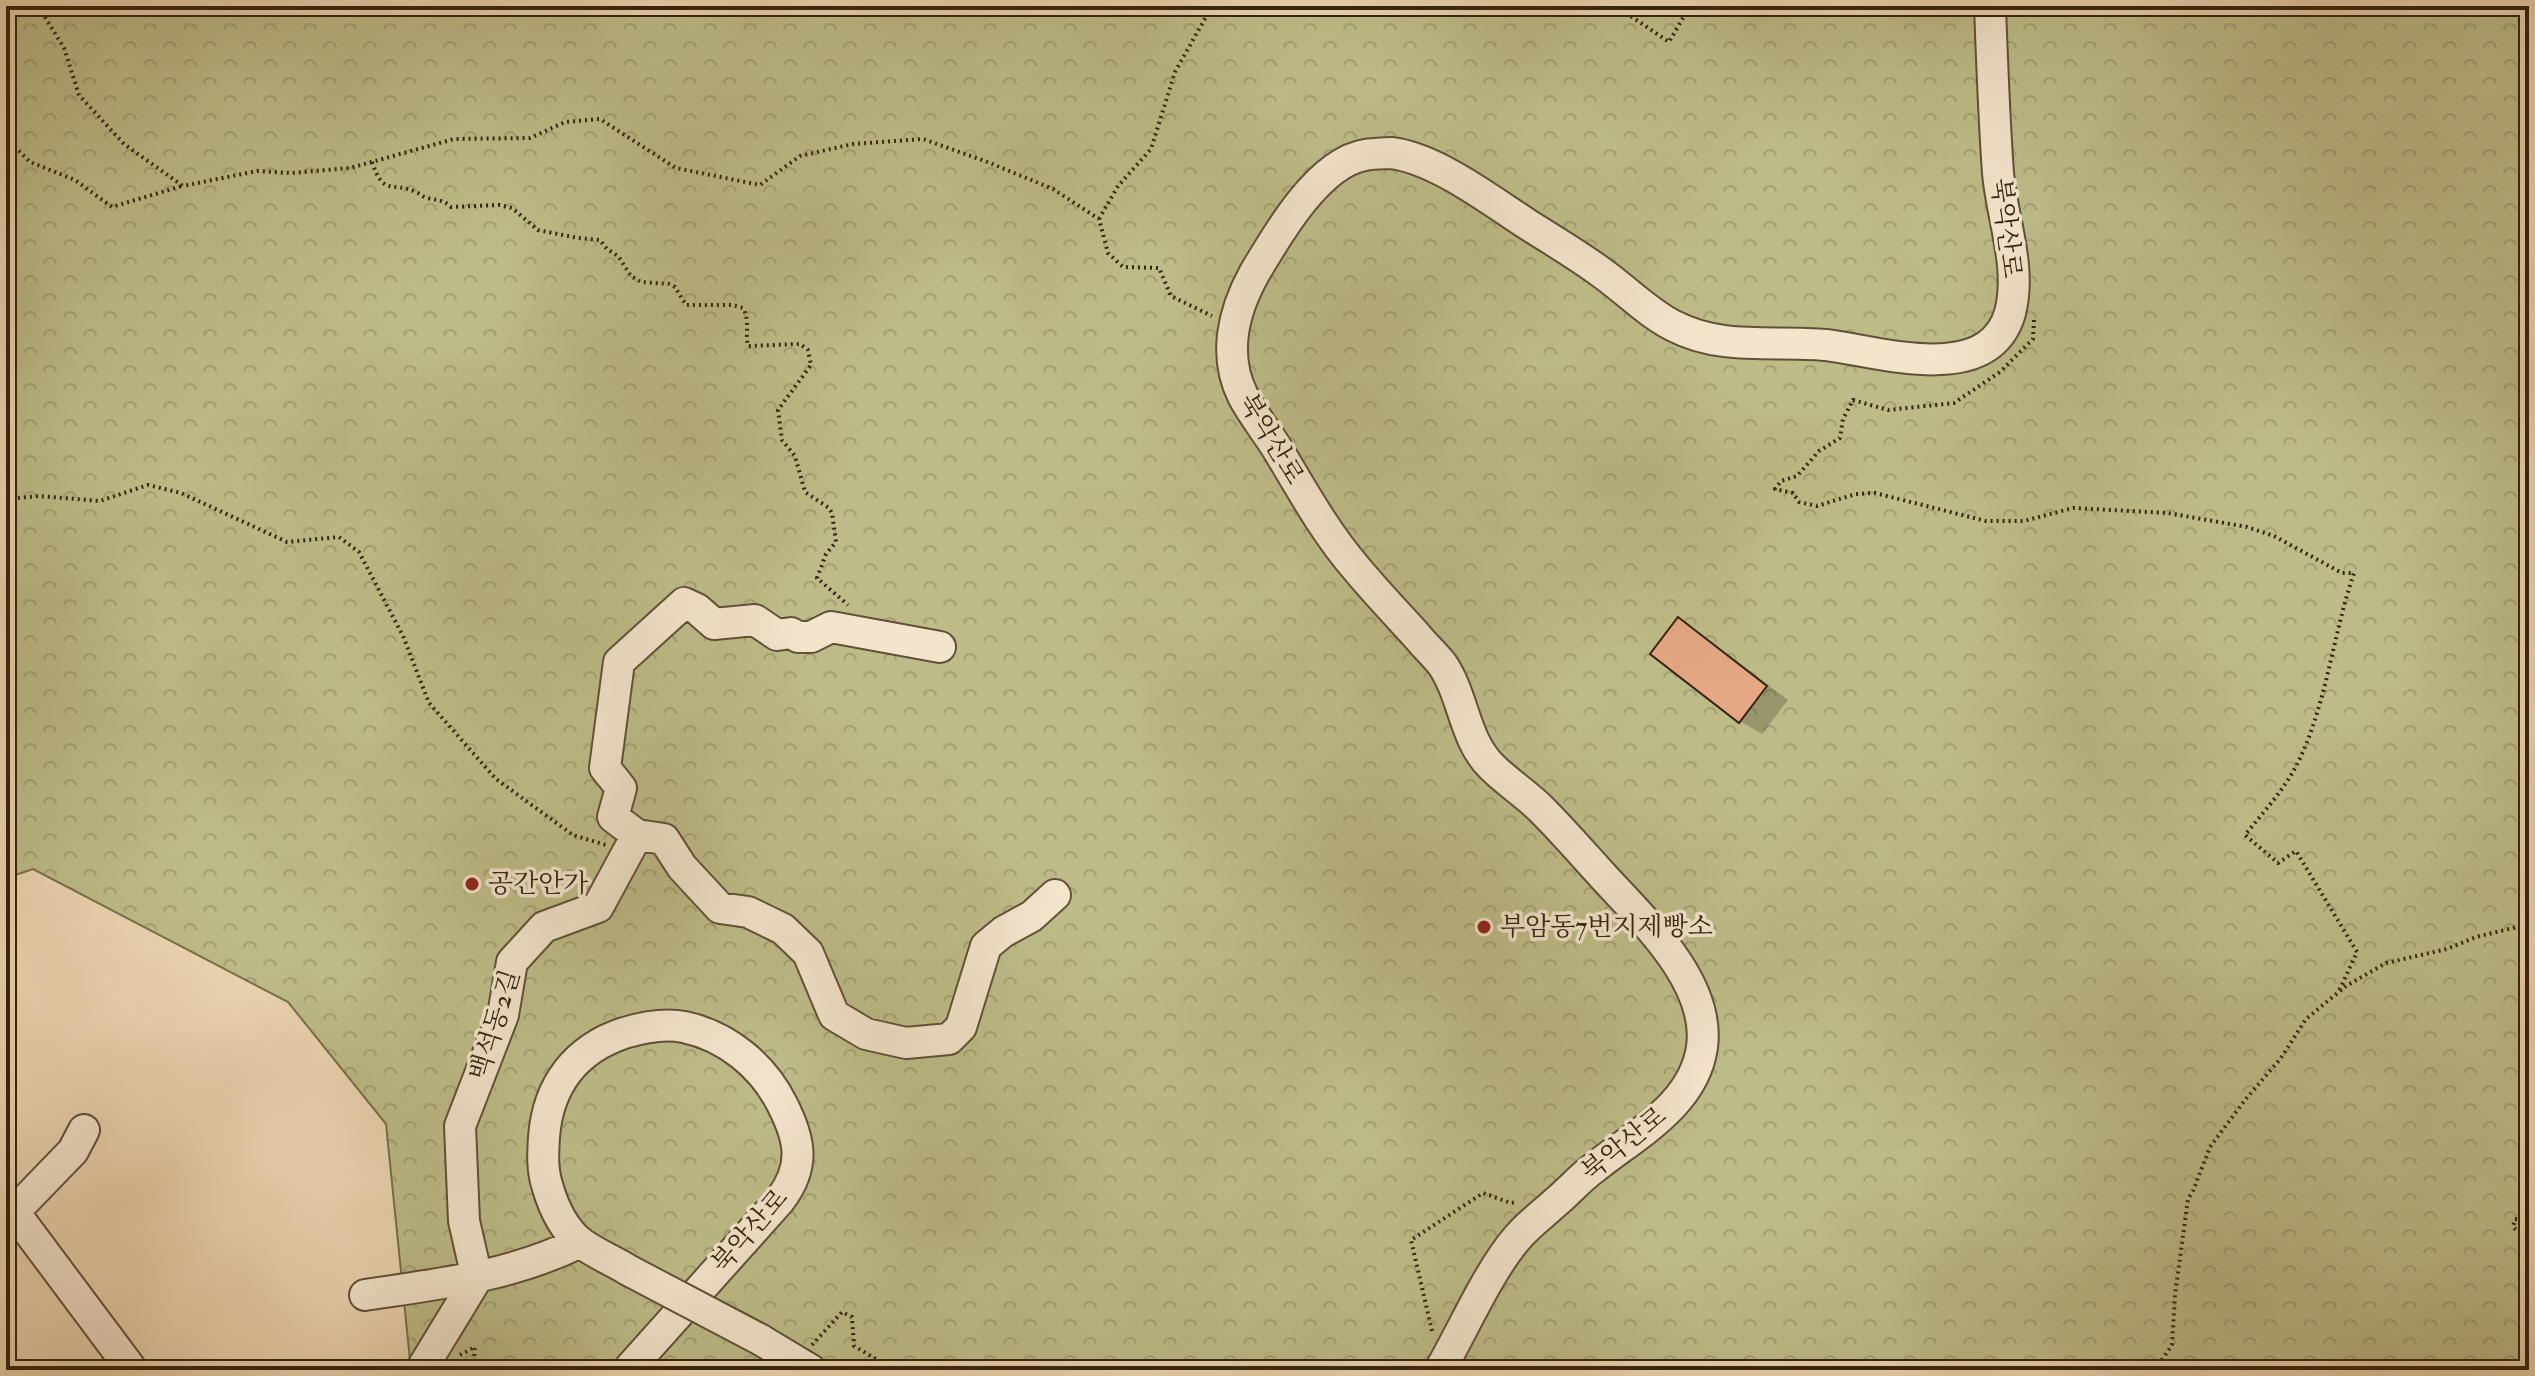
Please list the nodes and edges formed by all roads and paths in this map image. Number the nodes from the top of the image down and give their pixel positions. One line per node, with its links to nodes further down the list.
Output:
1 (31, 6): 8 (path)
2 (1212, 6): 9 (path)
3 (1616, 6): 4 (path)
4 (1690, 6)
5 (1990, 6): 11 (street, 북악산로)
6 (6, 138): 8 (path)
7 (372, 162): 8 (path); 9 (path); 13 (path)
8 (183, 186)
9 (1099, 219): 11 (path)
10 (2034, 314): 18 (path)
11 (1233, 330): 31 (street, 북악산로)
12 (6, 499): 15 (path)
13 (854, 631): 14 (street); 15 (street)
14 (940, 647)
15 (643, 842): 16 (street); 26 (street, 백석동2길)
16 (1055, 895)
17 (2529, 927): 18 (path)
18 (2339, 991): 39 (path)
19 (84, 1130): 21 (street)
20 (1525, 1200): 31 (path)
21 (10, 1209): 32 (street)
22 (2529, 1220): 24 (path)
23 (580, 1242): 26 (street); 34 (street, 북악산로); 35 (street, 북악산로, bridge)
24 (2529, 1258)
25 (2529, 1266): 28 (path)
26 (477, 1278): 27 (street); 33 (street)
27 (365, 1295)
28 (2529, 1316)
29 (827, 1328): 36 (path)
30 (2529, 1351): 40 (path)
31 (1441, 1369)
32 (132, 1370)
33 (421, 1370)
34 (628, 1370)
35 (811, 1370)
36 (895, 1370)
37 (1210, 1370): 38 (path)
38 (1221, 1370)
39 (2155, 1370)
40 (2511, 1370)

